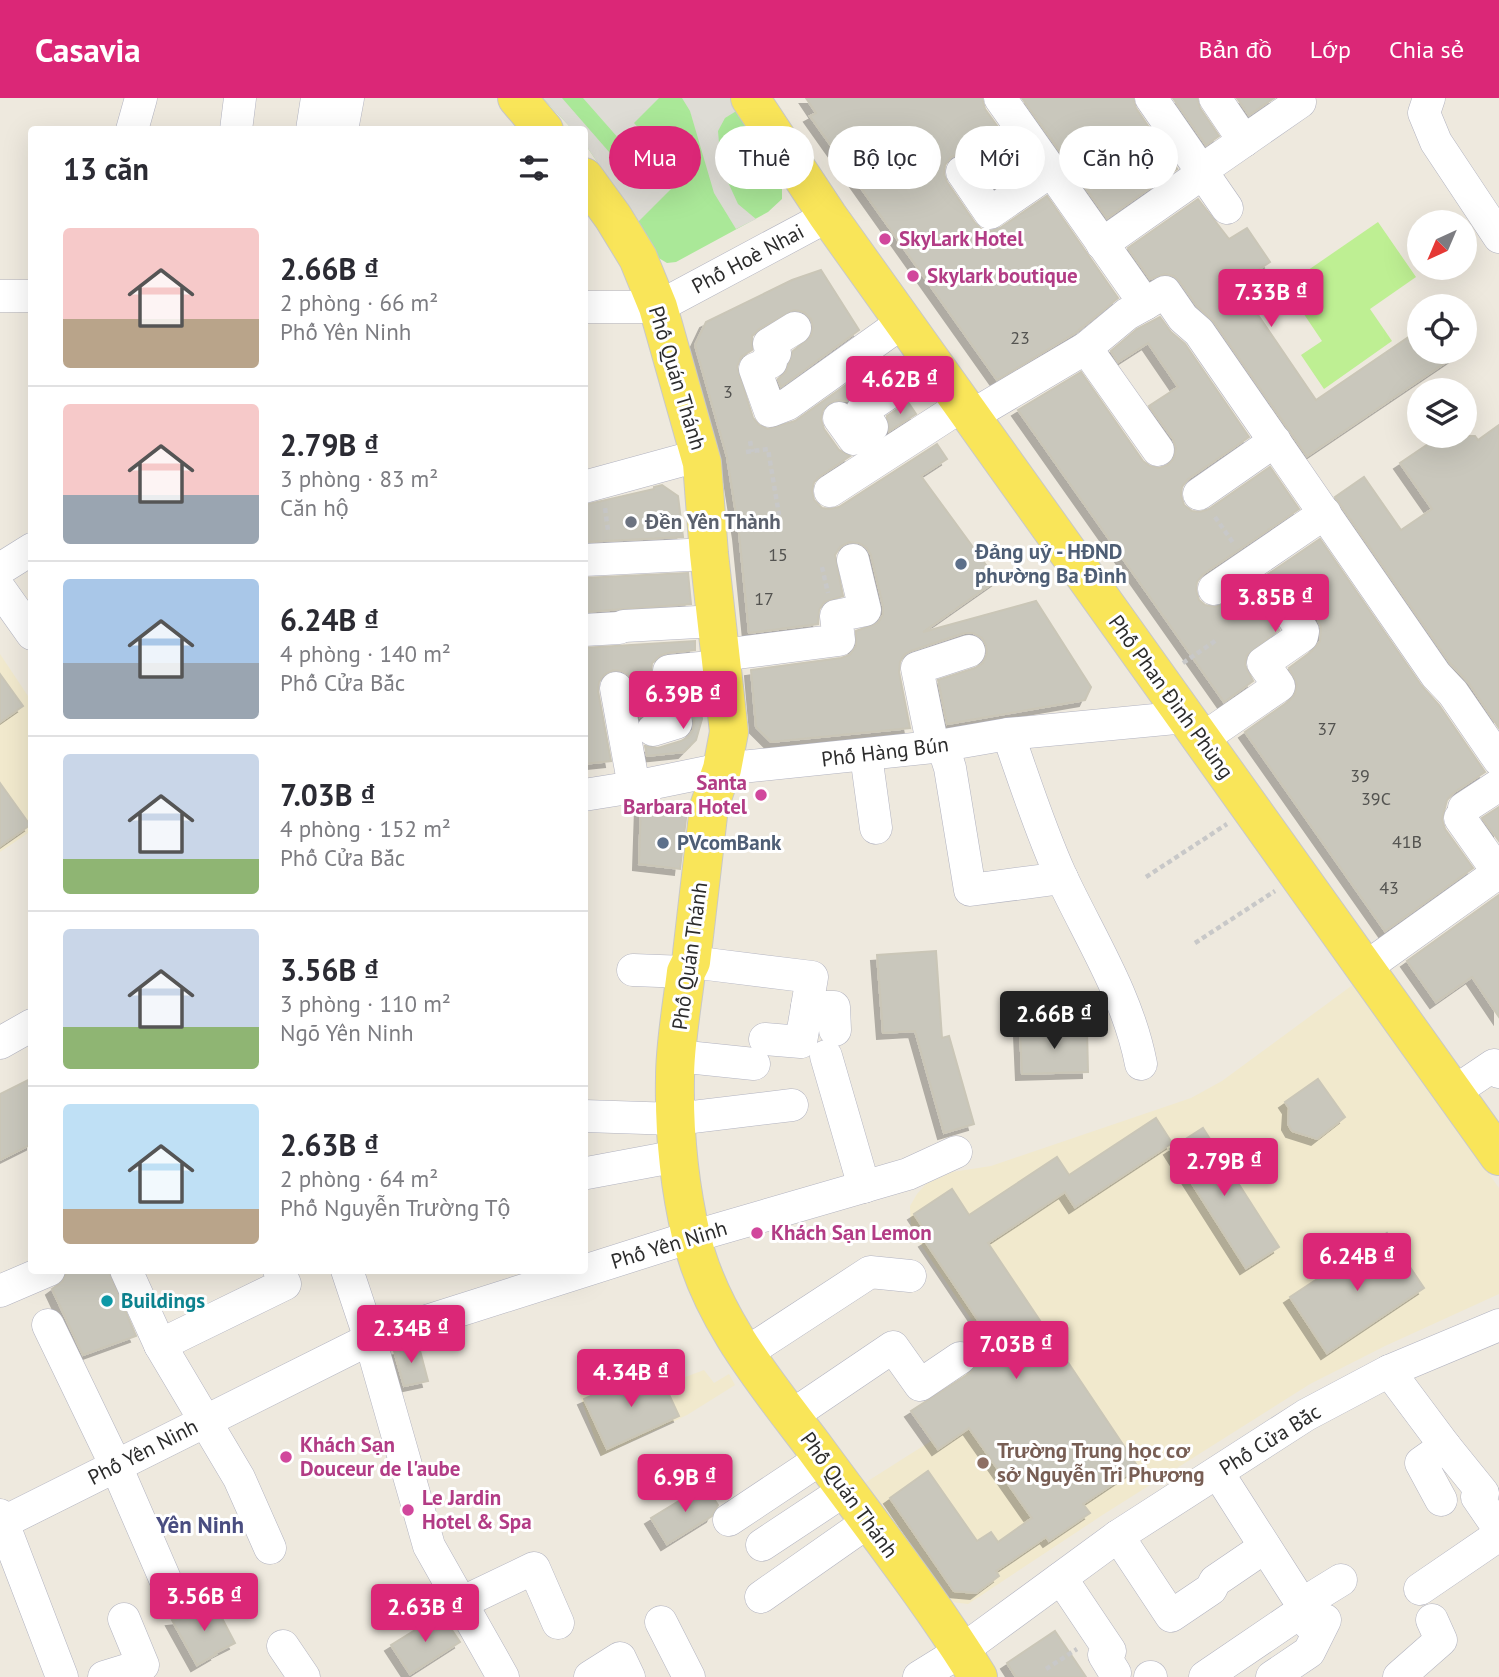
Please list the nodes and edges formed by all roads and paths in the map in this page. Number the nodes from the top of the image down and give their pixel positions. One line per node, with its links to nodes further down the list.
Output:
1 (141, 98): 12 (street)
2 (240, 98): 13 (street)
3 (317, 98): 14 (street)
4 (348, 98): 15 (street)
5 (517, 98): 16 (main road)
6 (750, 98): 26 (main road, Phố Phan Đình Phùng)
7 (1000, 98): 19 (street)
8 (1151, 98): 18 (street)
9 (1215, 98): 17 (street)
10 (1297, 98): 17 (street)
11 (1429, 98): 25 (street)
12 (133, 126)
13 (236, 126)
14 (313, 126)
15 (343, 126)
16 (541, 126)
17 (1244, 141): 18 (street)
18 (1209, 167): 24 (street); 29 (street)
19 (1051, 170): 20 (street); 29 (street)
20 (1045, 174)
21 (588, 183): 34 (main road, Phố Quán Thánh)
22 (974, 189): 23 (street)
23 (1024, 189)
24 (1227, 208)
25 (1466, 210)
26 (828, 216): 34 (street, Phố Hoè Nhai); 35 (main road, Phố Phan Đình Phùng)
27 (1477, 221): 28 (street)
28 (1499, 237)
29 (1102, 244): 32 (street)
30 (0, 296): 31 (street)
31 (28, 296)
32 (1145, 304): 37 (street); 41 (street)
33 (588, 307): 34 (street, Phố Hoè Nhai)
34 (657, 307): 44 (main road, Phố Quán Thánh)
35 (903, 322): 36 (street); 38 (main road, Phố Phan Đình Phùng)
36 (794, 328)
37 (1086, 348): 39 (street); 43 (street)
38 (933, 363): 39 (main road, Phố Phan Đình Phùng); 40 (street)
39 (967, 410): 46 (street); 64 (main road, Phố Phan Đình Phùng)
40 (839, 418)
41 (1275, 441): 47 (street); 48 (street)
42 (750, 442): 49 (path)
43 (1158, 450)
44 (701, 455): 45 (street); 52 (main road, Phố Quán Thánh)
45 (593, 484): 50 (path)
46 (830, 491)
47 (1199, 494)
48 (1325, 513): 57 (street); 71 (street)
49 (779, 515)
50 (601, 533)
51 (28, 552): 55 (street)
52 (709, 554): 53 (street); 62 (main road, Phố Quán Thánh)
53 (588, 560)
54 (853, 560): 62 (street)
55 (0, 569)
56 (0, 589): 59 (street)
57 (1214, 589)
58 (1280, 600): 66 (street)
59 (28, 628)
60 (588, 631): 62 (street)
61 (1218, 639): 64 (path)
62 (719, 647): 67 (street); 72 (main road, Phố Quán Thánh)
63 (969, 651): 69 (street)
64 (1159, 680): 66 (main road, Phố Phan Đình Phùng)
65 (616, 688): 74 (street)
66 (1194, 728): 68 (street, Phố Hàng Bún); 76 (main road, Phố Phan Đình Phùng)
67 (653, 730)
68 (1008, 734): 69 (street, Phố Hàng Bún); 81 (street)
69 (938, 746): 70 (street, Phố Hàng Bún); 81 (street)
70 (866, 755): 72 (street, Phố Hàng Bún); 77 (street)
71 (1499, 760)
72 (722, 769): 74 (street, Phố Hàng Bún); 83 (main road, Phố Quán Thánh)
73 (1499, 785): 78 (street)
74 (634, 787): 75 (street, Phố Hàng Bún)
75 (588, 794)
76 (1251, 808): 79 (main road, Phố Phan Đình Phùng); 80 (path)
77 (876, 828)
78 (1499, 872): 84 (street)
79 (1299, 876): 82 (path); 84 (main road, Phố Phan Đình Phùng)
80 (1146, 877)
81 (1062, 878): 88 (street)
82 (1195, 943)
83 (688, 967): 85 (street); 86 (street); 87 (main road, Phố Quán Thánh)
84 (1365, 968): 90 (main road, Phố Phan Đình Phùng)
85 (633, 970)
86 (807, 1007): 87 (street); 98 (street)
87 (677, 1056): 93 (main road, Phố Quán Thánh)
88 (1141, 1064)
89 (1499, 1072): 90 (street)
90 (1454, 1093): 96 (main road, Phố Phan Đình Phùng)
91 (792, 1105): 93 (street)
92 (588, 1116): 93 (street)
93 (676, 1119): 95 (main road, Phố Quán Thánh)
94 (956, 1152): 98 (street, Phố Yên Ninh)
95 (678, 1156): 97 (street); 99 (main road, Phố Quán Thánh)
96 (1499, 1156)
97 (588, 1173)
98 (864, 1187): 99 (street, Phố Yên Ninh)
99 (691, 1237): 100 (street, Phố Yên Ninh); 112 (main road, Phố Quán Thánh)
100 (588, 1270)
101 (40, 1274): 107 (street)
102 (128, 1274): 111 (street)
103 (281, 1274): 111 (street)
104 (348, 1274): 110 (street)
105 (575, 1274): 110 (street, Phố Yên Ninh)
106 (909, 1276): 112 (street)
107 (0, 1291)
108 (48, 1325): 119 (street)
109 (1499, 1325): 114 (street, Phố Cửa Bắc)
110 (370, 1339): 116 (street, Phố Yên Ninh); 136 (street)
111 (160, 1345): 116 (street)
112 (746, 1353): 115 (main road, Phố Quán Thánh)
113 (960, 1358): 115 (street)
114 (1389, 1371): 117 (street); 120 (street, Phố Cửa Bắc)
115 (791, 1416): 118 (main road, Phố Quán Thánh)
116 (205, 1420): 119 (street, Phố Yên Ninh); 130 (street)
117 (1445, 1446): 122 (street); 126 (street)
118 (822, 1458): 121 (main road, Phố Quán Thánh); 124 (street)
119 (116, 1466): 123 (street, Phố Yên Ninh); 135 (street)
120 (1218, 1473): 127 (street, Phố Cửa Bắc); 129 (street)
121 (845, 1490): 125 (main road, Phố Quán Thánh); 128 (street)
122 (1441, 1500)
123 (2, 1519): 147 (street)
124 (729, 1520)
125 (868, 1522): 134 (street); 144 (main road, Phố Quán Thánh)
126 (1499, 1532): 133 (street)
127 (1118, 1536): 129 (street); 131 (street, Phố Cửa Bắc)
128 (762, 1545)
129 (1265, 1547): 137 (street)
130 (270, 1548)
131 (1061, 1578): 144 (street, Phố Cửa Bắc); 146 (street)
132 (1341, 1580): 137 (street)
133 (1420, 1589)
134 (761, 1597)
135 (176, 1602)
136 (461, 1603): 141 (street); 150 (street)
137 (1303, 1607): 155 (street); 156 (street)
138 (124, 1619): 148 (street)
139 (1432, 1620): 157 (street)
140 (661, 1622): 153 (street)
141 (558, 1623)
142 (283, 1646): 149 (street)
143 (1078, 1649): 145 (path)
144 (970, 1664): 154 (street, Phố Cửa Bắc)
145 (1046, 1669)
146 (1115, 1673)
147 (62, 1677)
148 (104, 1677)
149 (304, 1677)
150 (503, 1677)
151 (590, 1677): 152 (street)
152 (629, 1677)
153 (689, 1677)
154 (919, 1677)
155 (1205, 1677)
156 (1272, 1677)
157 (1399, 1677)

